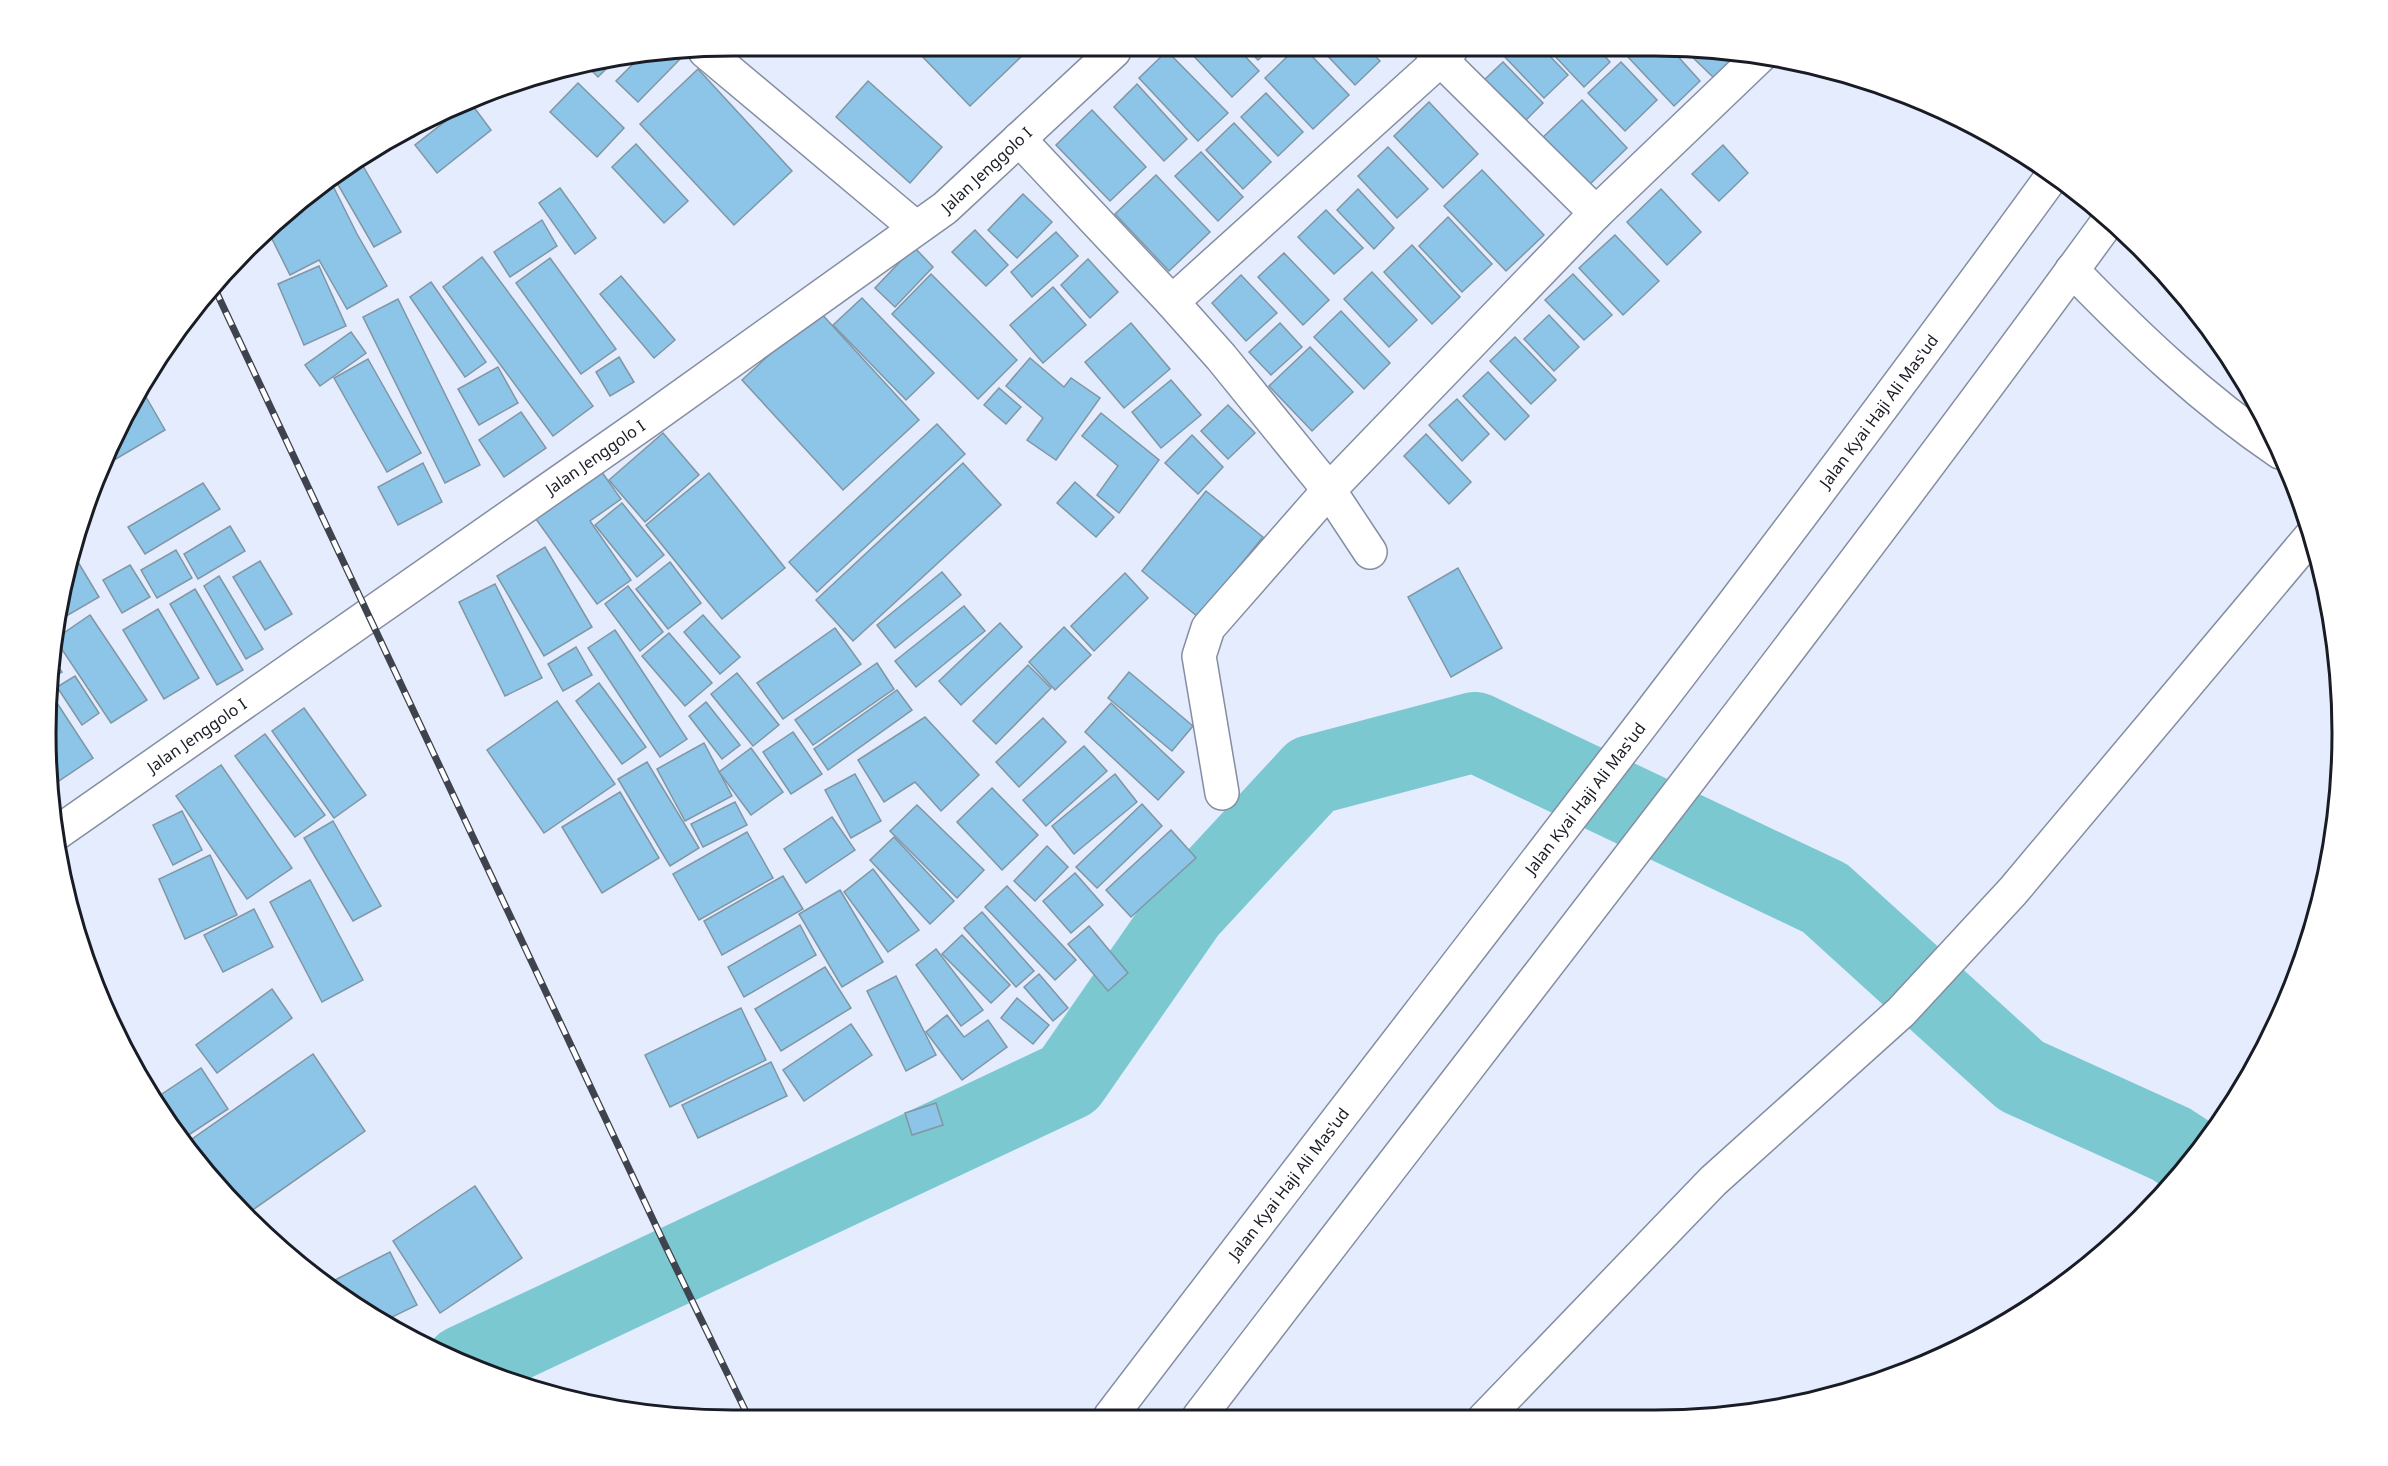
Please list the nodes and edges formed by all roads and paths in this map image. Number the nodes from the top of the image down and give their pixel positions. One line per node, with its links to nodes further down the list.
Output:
1 (712, 56): 10 (street)
2 (1108, 56): 6 (street, Jalan Jenggolo I)
3 (1439, 56): 12 (street)
4 (1443, 56): 8 (street)
5 (1753, 63): 8 (street)
6 (1019, 139): 10 (street, Jalan Jenggolo I); 12 (street)
7 (2048, 182): 19 (street, Jalan Kyai Haji Ali Mas'ud)
8 (1596, 213): 14 (street)
9 (2104, 226): 11 (street)
10 (916, 228): 18 (street, Jalan Jenggolo I)
11 (2072, 270): 13 (street); 20 (street)
12 (1172, 302): 14 (street)
13 (2268, 444)
14 (1329, 490): 16 (street); 17 (street)
15 (2305, 543): 21 (street)
16 (1370, 552)
17 (1222, 793)
18 (62, 829)
19 (1115, 1410)
20 (1205, 1410)
21 (1493, 1410)

